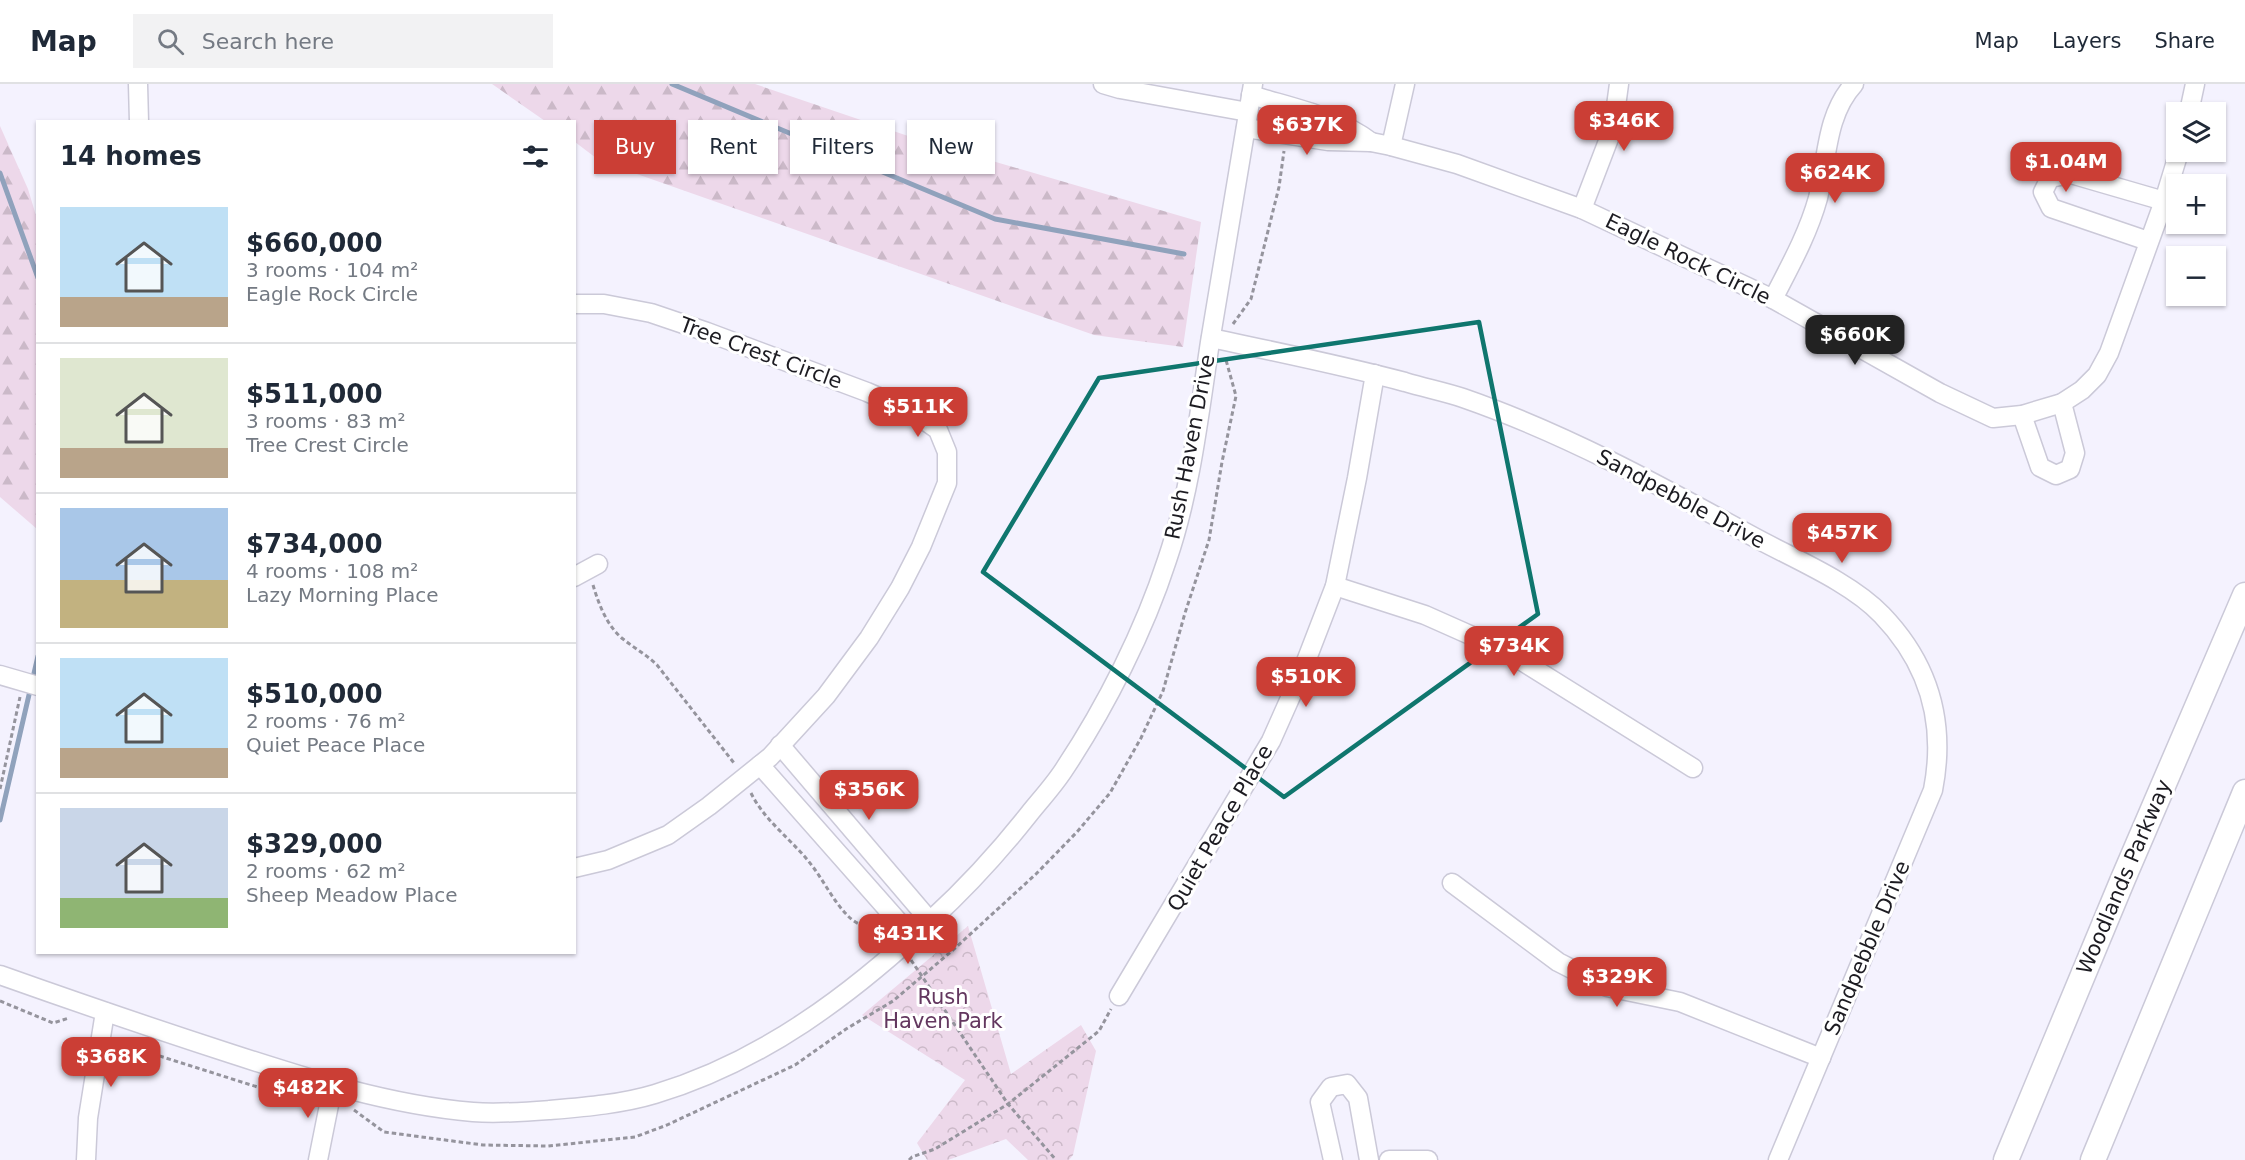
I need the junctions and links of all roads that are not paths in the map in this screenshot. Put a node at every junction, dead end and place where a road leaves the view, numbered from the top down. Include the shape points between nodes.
1 (138, 84) edge
2 (1103, 84) edge
3 (1405, 84) edge
4 (1619, 84) edge
5 (1854, 84) edge
6 (2195, 84) edge
7 (2190, 102) edge
8 (1250, 105) edge
9 (139, 120) edge
10 (1371, 142) junction
11 (1391, 146) junction
12 (2176, 162) edge
13 (2163, 201) junction
14 (1582, 209) junction
15 (2148, 241) junction
16 (1773, 299) junction
17 (576, 304) edge
18 (1211, 338) junction
19 (1375, 374) junction
20 (2062, 403) junction
21 (2022, 415) junction
22 (598, 564) dead end
23 (576, 576) edge
24 (1335, 586) junction
25 (2245, 595) edge
26 (0, 675) edge
27 (28, 684) edge
28 (780, 745) junction
29 (760, 765) junction
30 (1693, 768) dead end
31 (2245, 792) edge
32 (576, 868) edge
33 (1452, 883) dead end
34 (930, 921) junction
35 (907, 942) junction
36 (0, 975) edge
37 (1119, 996) road end
38 (105, 1012) junction
39 (1821, 1058) junction
40 (333, 1085) junction
41 (86, 1160) edge
42 (318, 1160) edge
43 (1333, 1160) edge
44 (1369, 1160) edge
45 (1389, 1160) edge
46 (1428, 1160) edge
47 (1778, 1160) edge
48 (2006, 1160) edge
49 (2093, 1160) edge

1 - 9 street
2 - 8 street
3 - 11 street
4 - 14 street via 1613,128
5 - 16 street via 1831,126 1809,224
6 - 7 street
8 - 10 street, Eagle Rock Circle via 1335,121
8 - 10 street, Eagle Rock Circle via 1328,141
8 - 18 street, Rush Haven Drive
10 - 11 street, Eagle Rock Circle
11 - 14 street, Eagle Rock Circle via 1457,164
12 - 13 street, Eagle Rock Circle
13 - 15 street, Eagle Rock Circle
13 - 15 street via 2071,174 2050,178 2043,192 2051,208
14 - 16 street, Eagle Rock Circle
15 - 20 street, Eagle Rock Circle via 2109,353 2097,375
16 - 21 street, Eagle Rock Circle via 1940,393 1993,418
17 - 28 street, Tree Crest Circle via 627,307 707,332 867,392 911,411 938,430 947,452 947,483 921,547 869,638 826,696
18 - 19 street, Sandpebble Drive
18 - 34 street, Rush Haven Drive via 1182,509 1167,560 1127,655 1063,771 972,882
19 - 24 street, Quiet Peace Place
19 - 39 street, Sandpebble Drive via 1462,398 1544,429 1623,468 1849,589 1881,614 1903,640 1918,664 1935,712 1938,764 1933,790
20 - 21 street, Eagle Rock Circle
20 - 21 street via 2075,453 2070,469 2056,476 2040,467
22 - 23 street
24 - 30 street via 1425,615 1506,651
24 - 37 street, Quiet Peace Place via 1271,741
25 - 48 main road, Woodlands Parkway
26 - 27 street
28 - 29 street, Tree Crest Circle
28 - 34 street
29 - 32 street, Tree Crest Circle via 668,835 608,860
29 - 35 street
31 - 49 main road
33 - 39 street via 1558,962 1607,987 1680,1002
34 - 35 street, Rush Haven Drive
35 - 40 street, Rush Haven Drive via 847,994 779,1038 713,1072 651,1095 583,1108 477,1113 407,1104
36 - 38 street, Rush Haven Drive
38 - 40 street, Rush Haven Drive
38 - 41 street via 88,1119
39 - 47 street, Sandpebble Drive
40 - 42 street
43 - 44 street via 1320,1102 1330,1086 1347,1084 1358,1098
45 - 46 street

